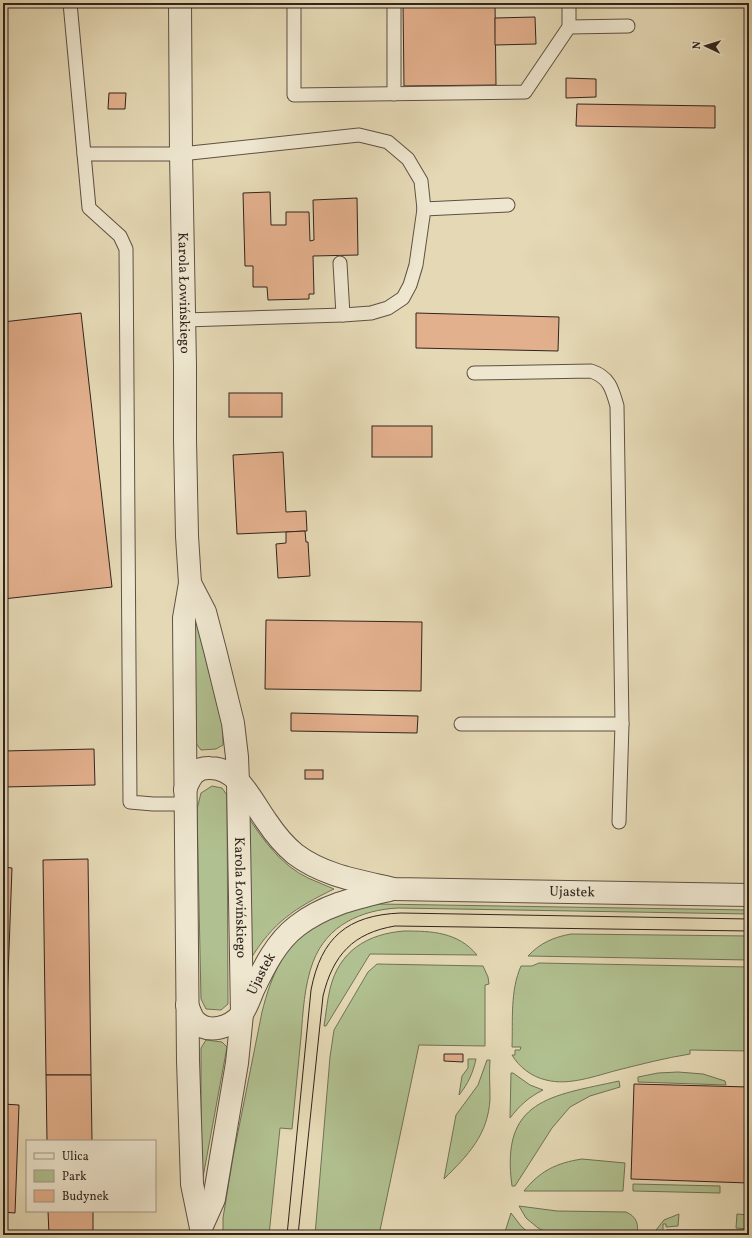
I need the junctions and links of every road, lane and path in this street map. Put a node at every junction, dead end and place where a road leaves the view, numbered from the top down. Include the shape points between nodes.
1 (70, 3) edge
2 (180, 3) edge
3 (294, 3) edge
4 (394, 3) edge
5 (569, 3) edge
6 (628, 26) dead end
7 (569, 27) junction
8 (394, 94) junction
9 (84, 154) junction
10 (181, 154) junction
11 (508, 205) dead end
12 (424, 209) junction
13 (340, 263) dead end
14 (343, 315) junction
15 (185, 320) junction
16 (474, 373) dead end
17 (190, 583) junction
18 (462, 724) dead end
19 (622, 724) junction
20 (238, 782) junction
21 (186, 797) junction
22 (619, 822) dead end
23 (394, 889) junction
24 (749, 895) edge
25 (187, 1005) junction
26 (242, 1014) junction
27 (201, 1232) edge

1 - 9 lane
2 - 10 street, Karola Łowińskiego
3 - 8 lane via 294,95
4 - 8 lane
5 - 7 lane
6 - 7 lane
7 - 8 lane via 525,92
9 - 10 lane
9 - 21 lane via 89,208 120,236 126,250 130,802 158,804
10 - 12 lane via 359,135 388,142 408,158 421,181
10 - 15 street, Karola Łowińskiego
11 - 12 lane
12 - 14 lane via 416,265 403,298 388,308 371,313
13 - 14 lane
14 - 15 lane
15 - 17 street, Karola Łowińskiego
16 - 19 lane via 591,371 601,374 614,393 617,406
17 - 20 street, Karola Łowińskiego via 205,612 233,723
17 - 21 street, Karola Łowińskiego via 184,618
18 - 19 lane
19 - 22 lane
20 - 21 street, Karola Łowińskiego via 225,770 198,770 192,775
20 - 23 street, Ujastek via 280,840 305,860 328,873
20 - 26 street, Karola Łowińskiego
21 - 25 street, Karola Łowińskiego
23 - 24 street, Ujastek
23 - 26 street, Ujastek via 326,908 296,927 282,940 271,956
25 - 26 street, Karola Łowińskiego via 196,1023 210,1028 226,1026
25 - 27 street, Karola Łowińskiego via 192,1184
26 - 27 street, Karola Łowińskiego via 238,1056 214,1199

